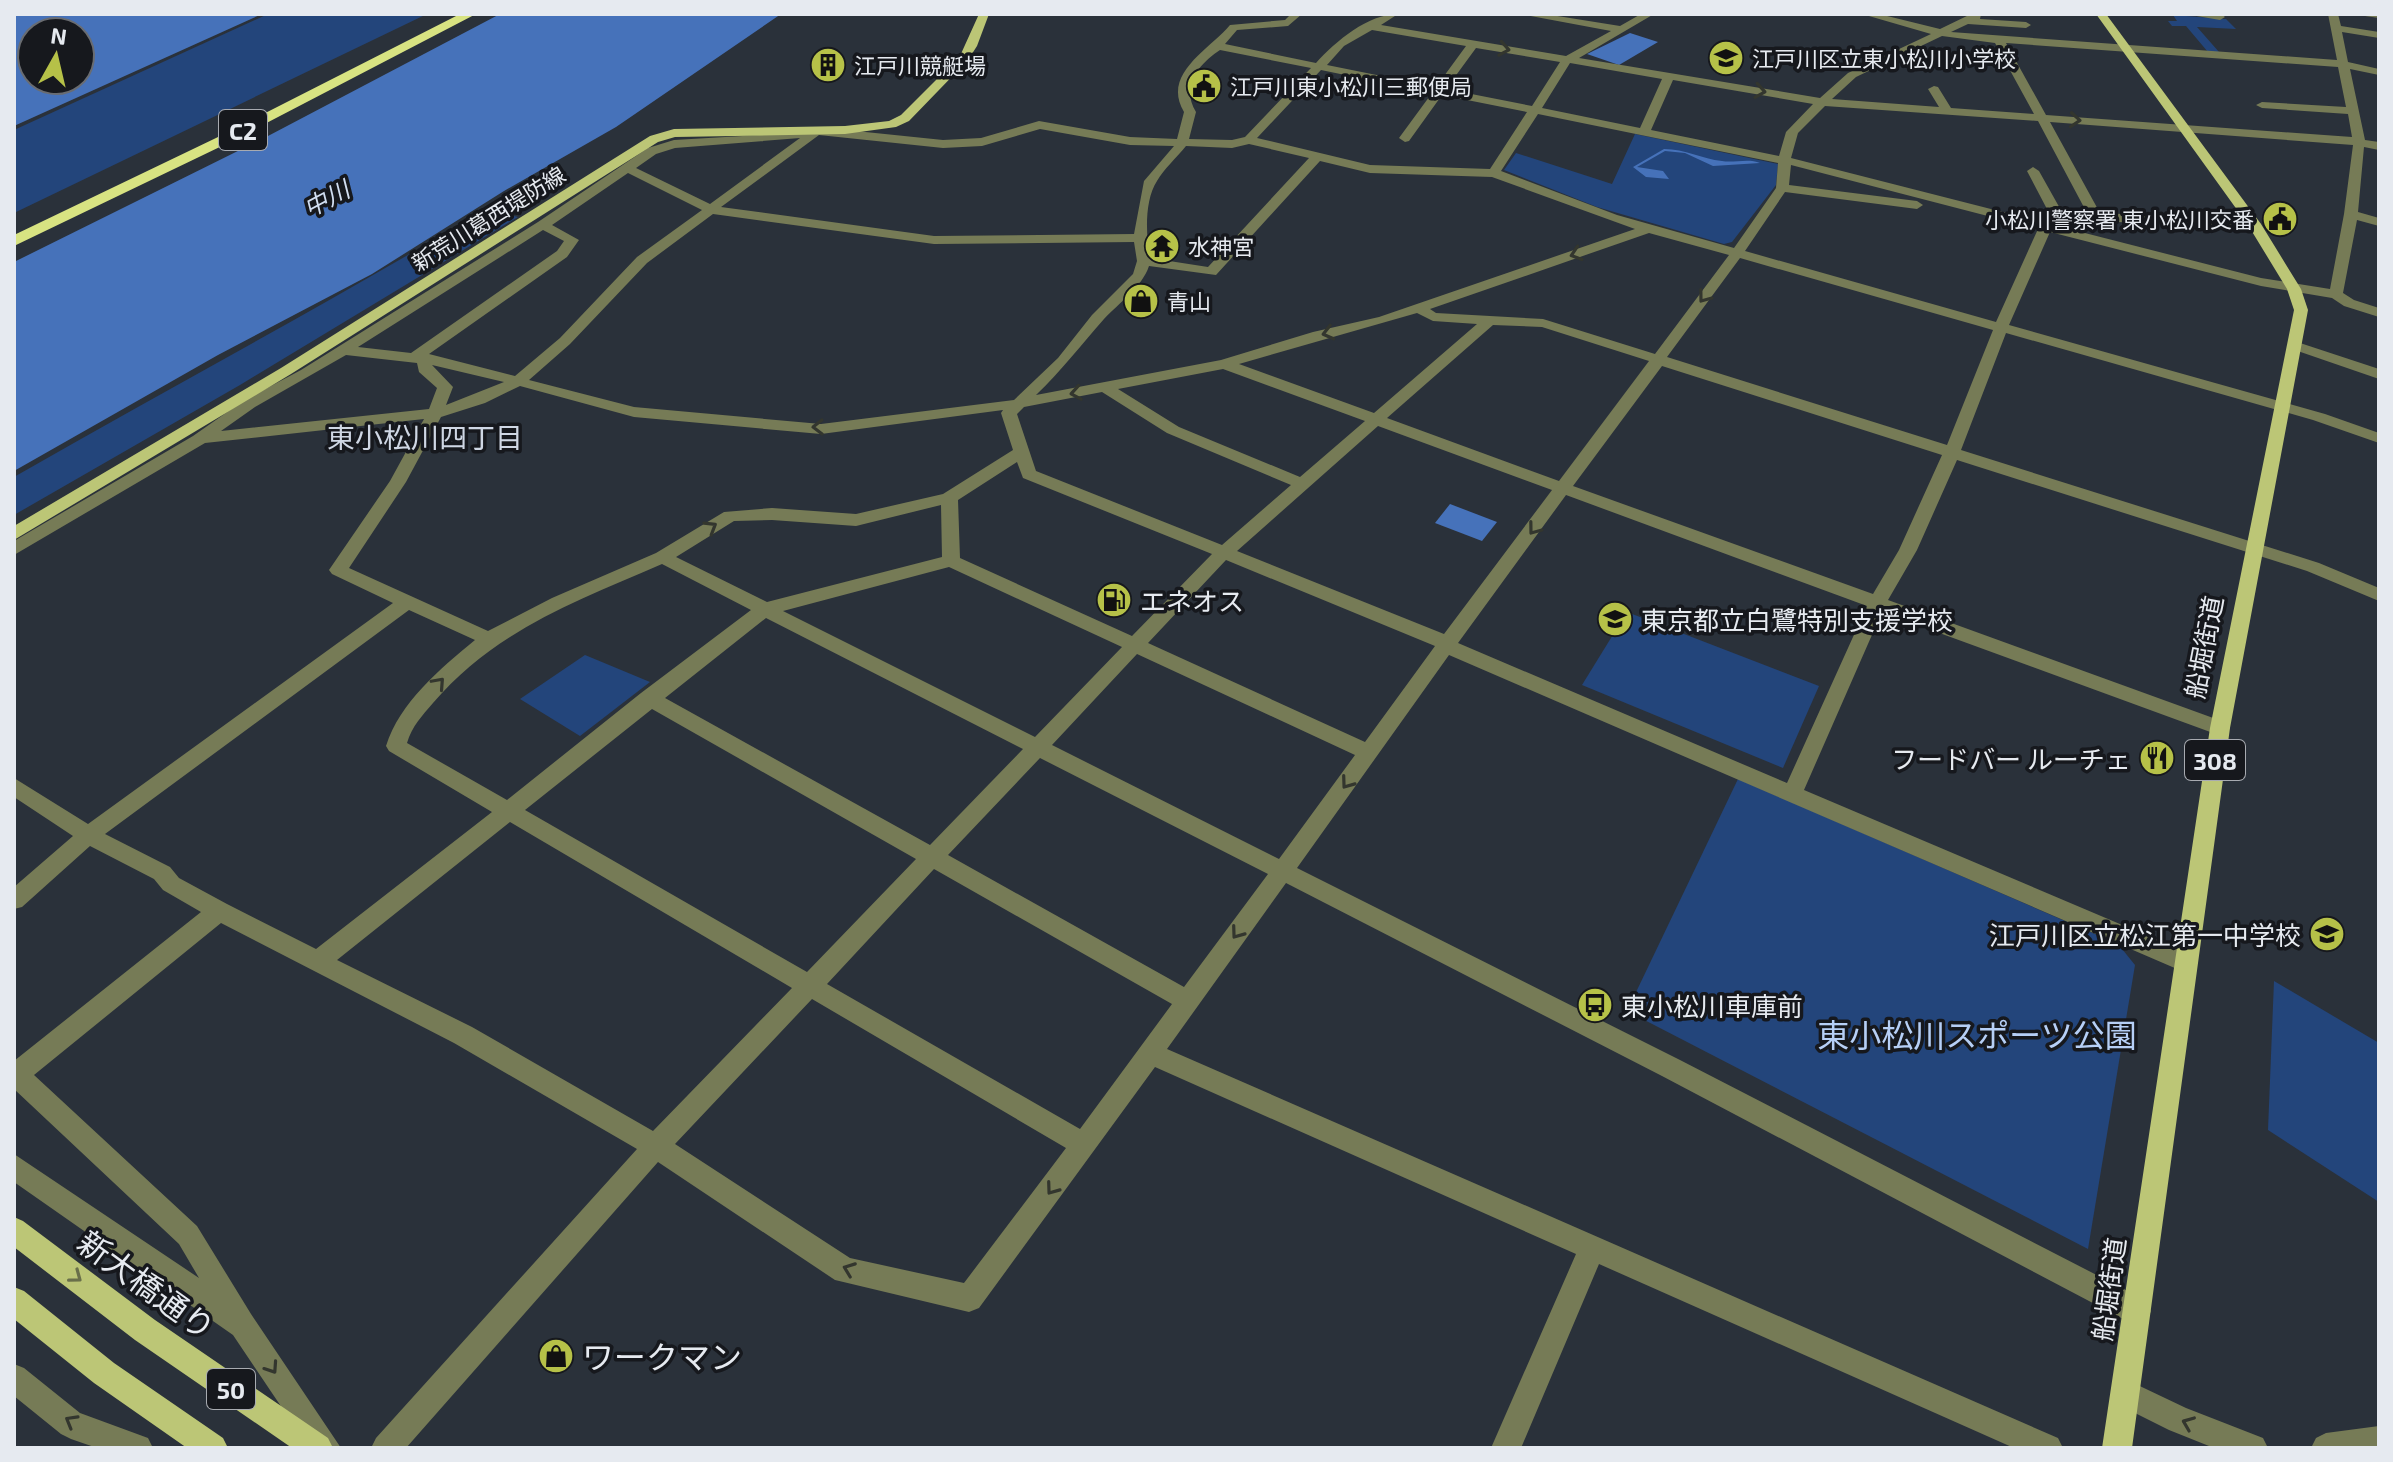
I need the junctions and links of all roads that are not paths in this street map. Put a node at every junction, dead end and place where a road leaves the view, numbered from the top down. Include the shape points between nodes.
1 (449, 14) edge
2 (470, 14) edge
3 (984, 14) edge
4 (1297, 14) edge
5 (1393, 14) edge
6 (1525, 14) edge
7 (1649, 14) edge
8 (1867, 14) edge
9 (2101, 14) edge
10 (2190, 14) edge
11 (2333, 14) edge
12 (2369, 14) edge
13 (2379, 15) edge
14 (2220, 17) dead end
15 (1972, 18) edge
16 (2026, 25) dead end
17 (1372, 27) junction
18 (2336, 28) junction
19 (1620, 29) junction
20 (1946, 33) junction
21 (2379, 35) edge
22 (1999, 40) junction
23 (1473, 44) junction
24 (1218, 46) junction
25 (2126, 48) junction
26 (1567, 60) junction
27 (2342, 62) junction
28 (1317, 66) junction
29 (2379, 72) edge
30 (1669, 76) junction
31 (1934, 89) dead end
32 (1437, 90) junction
33 (1823, 102) junction
34 (2262, 105) dead end
35 (1533, 110) junction
36 (1947, 111) junction
37 (2353, 111) junction
38 (2041, 118) junction
39 (2183, 128) junction
40 (817, 131) junction
41 (1644, 132) junction
42 (1405, 138) dead end
43 (1249, 140) junction
44 (2359, 141) junction
45 (1182, 144) junction
46 (2379, 146) edge
47 (1318, 155) junction
48 (1786, 161) junction
49 (625, 167) junction
50 (2033, 171) dead end
51 (1494, 173) junction
52 (1782, 188) junction
53 (712, 210) junction
54 (1987, 211) junction
55 (2351, 214) junction
56 (2096, 217) junction
57 (2051, 221) junction
58 (2379, 222) edge
59 (2254, 224) junction
60 (543, 225) junction
61 (1649, 228) junction
62 (14, 229) edge
63 (1140, 238) junction
64 (14, 241) edge
65 (1738, 252) junction
66 (1144, 261) junction
67 (2294, 289) junction
68 (2336, 294) junction
69 (1419, 308) junction
70 (2379, 313) edge
71 (1489, 321) junction
72 (2001, 327) junction
73 (2294, 345) junction
74 (343, 350) junction
75 (421, 358) junction
76 (1659, 360) junction
77 (1224, 364) junction
78 (2379, 374) edge
79 (517, 382) junction
80 (1106, 388) junction
81 (244, 402) junction
82 (1016, 404) junction
83 (2283, 407) junction
84 (437, 413) junction
85 (1376, 419) junction
86 (2379, 438) edge
87 (199, 439) junction
88 (1952, 452) junction
89 (1020, 453) junction
90 (1301, 483) junction
91 (1564, 486) junction
92 (949, 498) junction
93 (14, 534) edge
94 (14, 549) edge
95 (2255, 549) junction
96 (1223, 553) junction
97 (662, 557) junction
98 (951, 561) junction
99 (2379, 595) edge
100 (407, 602) junction
101 (1877, 603) junction
102 (765, 609) junction
103 (489, 639) junction
104 (1447, 644) junction
105 (1133, 646) junction
106 (648, 698) junction
107 (2220, 728) junction
108 (1038, 747) junction
109 (1369, 753) junction
110 (14, 786) edge
111 (1792, 794) junction
112 (506, 810) junction
113 (88, 835) junction
114 (932, 857) junction
115 (1283, 870) junction
116 (14, 900) edge
117 (219, 911) junction
118 (317, 962) junction
119 (2185, 962) junction
120 (810, 986) junction
121 (1188, 1001) junction
122 (1150, 1053) junction
123 (15, 1075) edge
124 (1084, 1145) junction
125 (656, 1146) junction
126 (14, 1167) edge
127 (14, 1230) edge
128 (1592, 1248) junction
129 (14, 1301) edge
130 (2137, 1311) junction
131 (243, 1325) junction
132 (14, 1378) edge
133 (2125, 1393) junction
134 (2379, 1441) edge
135 (138, 1448) edge
136 (213, 1448) edge
137 (318, 1448) edge
138 (326, 1448) edge
139 (386, 1448) edge
140 (1506, 1448) edge
141 (2048, 1448) edge
142 (2117, 1448) edge
143 (2253, 1448) edge
144 (2326, 1448) edge

1 - 62 highway, C2
2 - 64 highway, C2
3 - 40 main road, 新荒川葛西堤防線 via 964,58 905,118 884,126
4 - 24 street via 1288,23 1234,27
5 - 17 street
6 - 19 street
7 - 19 street
8 - 20 street
9 - 25 main road, 船堀街道 / 308
10 - 14 street
11 - 18 street
12 - 13 street
15 - 16 street
15 - 20 street
17 - 23 street
17 - 28 street via 1340,44
18 - 21 street
18 - 27 street
19 - 26 street
20 - 22 street
20 - 33 street via 1852,75
22 - 25 street
22 - 38 street
23 -> 26 street
23 - 32 street
24 - 28 street
24 - 45 street via 1194,62 1185,87 1190,112
25 - 27 street
25 - 39 main road, 船堀街道 / 308
26 - 30 street
26 - 35 street
27 - 29 street
27 - 37 street
28 - 32 street
28 - 43 street
30 -> 33 street
30 - 41 street
31 - 36 street
32 - 35 street
32 - 42 street
33 - 36 street
33 - 48 street via 1792,132
34 - 37 street
35 - 41 street
35 - 51 street
36 - 38 street
37 - 44 street
38 -> 39 street
38 - 56 street
39 - 44 street
39 - 59 main road, 船堀街道 / 308
40 - 45 street via 943,144 982,142 1039,125
40 - 49 street via 674,144
40 - 53 street
40 - 81 main road, 新荒川葛西堤防線 via 674,133 654,139
41 - 48 street
43 - 45 street
43 - 47 street
44 - 46 street
44 - 55 street
45 - 63 street via 1150,181
47 - 51 street via 1370,169
47 - 66 street via 1211,272
48 - 52 street
48 - 54 street
49 - 53 street
49 - 60 street
50 - 57 street
51 - 61 street
52 - 54 street
52 - 65 street
53 - 63 street via 934,240
53 - 79 street via 642,260 565,341
54 - 57 street
55 - 58 street
55 - 68 street
56 - 57 street
56 - 59 street
57 - 67 street
57 - 72 street
59 - 67 main road, 船堀街道 / 308
60 - 74 street
60 - 75 street via 572,240 562,254 438,339
61 - 65 street
61 -> 69 street
63 - 66 street
65 - 72 street
65 -> 76 street
66 - 82 street via 1139,275 1063,361
67 - 68 street
67 - 73 main road, 船堀街道 / 308 via 2301,310
68 - 70 street
69 - 71 street via 1433,317
69 -> 77 street
71 - 76 street via 1543,323
71 - 85 street
72 - 83 street
72 - 88 street
73 - 78 street
73 - 83 main road, 船堀街道 / 308
74 - 75 street
74 - 81 street
75 - 79 street
75 - 84 street via 424,369 445,387
76 - 88 street
76 - 91 street
77 - 80 street
77 - 85 street
82 -> 79 street via 821,429 634,412
79 - 84 street
80 -> 82 street
80 - 90 street via 1173,430
81 - 87 street
81 - 93 main road, 新荒川葛西堤防線
82 - 89 street via 1009,413
83 - 86 street
83 - 95 main road, 船堀街道 / 308
84 - 87 street
84 - 100 street via 338,570
85 - 90 street
85 - 91 street
87 - 94 street
88 - 95 street
88 - 101 street via 1908,550
89 - 92 street
89 - 96 street via 1029,474
90 - 96 street
91 - 101 street
91 -> 104 street
97 -> 92 street via 730,516 856,520
92 - 98 street
95 - 99 street
95 - 107 main road, 船堀街道 / 308
96 - 104 street
96 - 105 street
97 - 102 street
97 - 103 street
98 - 102 street
98 - 105 street
100 - 103 street
100 - 113 street
101 - 107 street
101 - 111 street
102 - 106 street
102 - 108 street
112 -> 103 street via 396,746 402,726 445,676
104 - 109 street
104 - 111 street
105 - 108 street
105 - 109 street
106 - 112 street
106 - 114 street
107 - 119 main road, 船堀街道 / 308
108 - 114 street
108 - 115 street
109 -> 115 street
110 - 113 street
111 - 119 street
112 - 118 street
112 - 120 street
113 - 116 street
113 - 117 street via 162,873 171,884
114 - 120 street
114 - 121 street
115 -> 121 street
115 - 130 street
117 - 118 street
117 - 123 street
118 - 125 street via 463,1035
119 - 130 main road, 船堀街道 / 308
120 - 124 street
120 - 125 street
121 - 122 street
122 - 124 street
122 - 128 street
123 - 131 street via 188,1235
124 -> 125 street via 969,1298 845,1270
125 - 139 street
126 - 131 street
127 -> 137 main road, 新大橋通り / 50 via 145,1330
128 - 140 street
128 - 141 street
129 - 136 main road, 50 via 104,1373
130 - 133 main road, 船堀街道 / 308
131 -> 138 street
135 -> 132 street via 71,1424
133 - 142 main road, 船堀街道 / 308
143 -> 133 street
134 - 144 street

